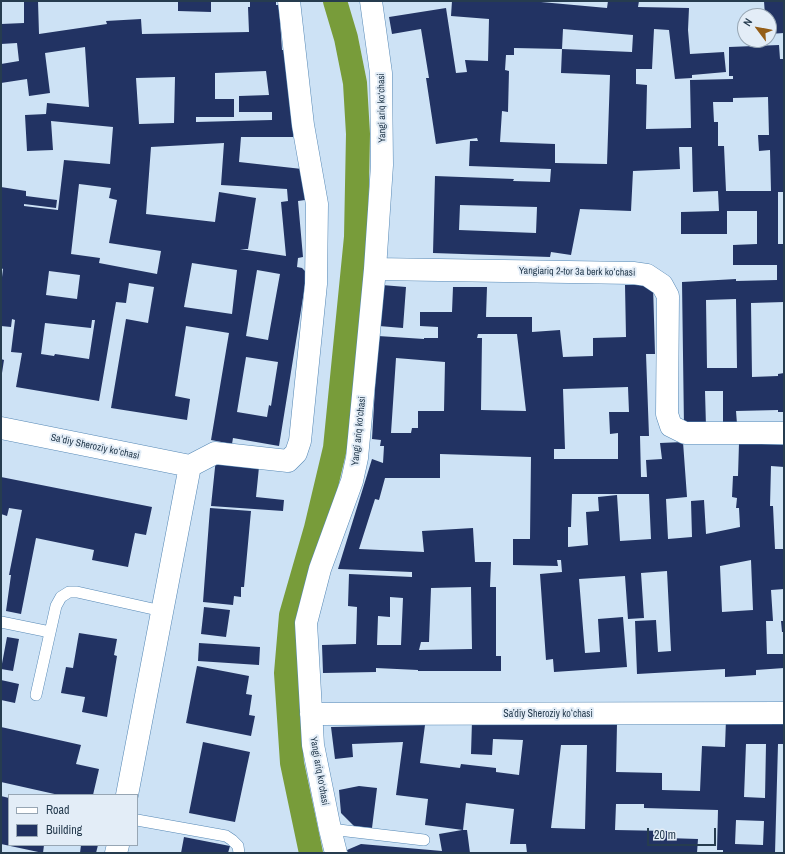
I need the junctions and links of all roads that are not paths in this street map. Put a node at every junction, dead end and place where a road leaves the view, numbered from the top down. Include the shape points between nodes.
1 (289, 1) edge
2 (372, 1) edge
3 (375, 269) junction
4 (1, 428) edge
5 (784, 433) edge
6 (190, 466) junction
7 (162, 611) junction
8 (1, 622) edge
9 (50, 632) junction
10 (36, 695) dead end
11 (784, 713) edge
12 (312, 714) junction
13 (128, 794) edge
14 (138, 820) edge
15 (330, 829) junction
16 (424, 840) dead end
17 (239, 853) edge
18 (336, 853) edge

1 - 6 street via 303,125 317,204 316,284 300,442 296,453 288,461 215,453
2 - 3 street, Yangi ariq ko‘chasi via 381,73 382,165
3 - 5 street, Yangiariq 2-tor 3a berk koʻchasi via 647,275 662,285 668,296 667,414 671,426 685,433
3 - 12 street, Yangi ariq ko‘chasi via 357,458 352,481 320,569 306,623
4 - 6 street, Saʻdiy Sheroziy koʻchasi
6 - 7 street
7 - 9 lane via 68,592 61,597 56,606
7 - 13 street
8 - 9 lane
9 - 10 lane
11 - 12 street, Saʼdiy Sheroziy koʻchasi
12 - 15 street, Yangi ariq ko‘chasi via 313,745
14 - 17 lane via 226,836 238,846
15 - 16 lane
15 - 18 street, Yangi ariq ko‘chasi

